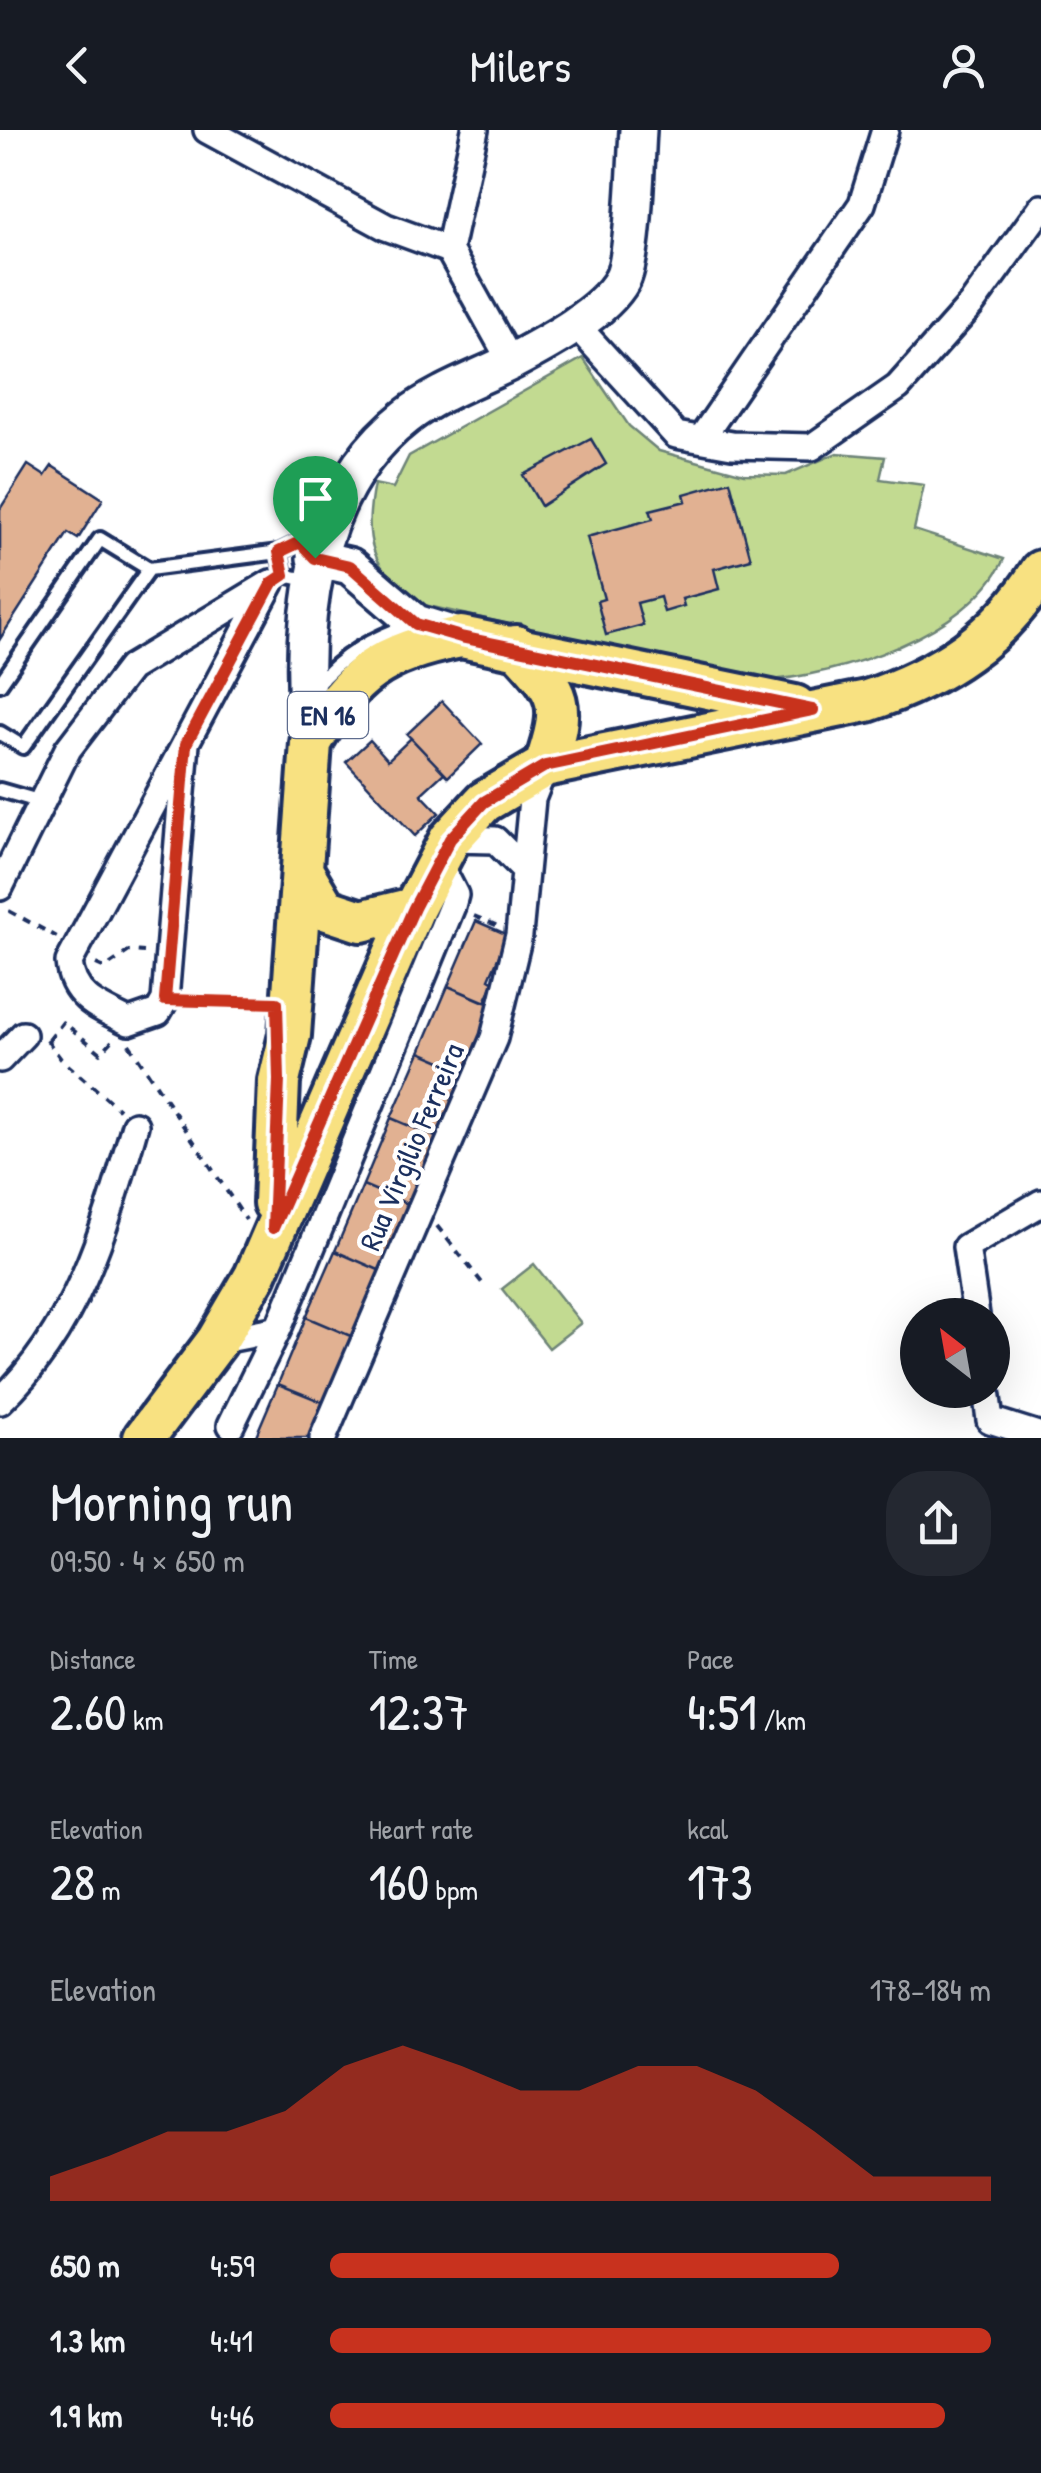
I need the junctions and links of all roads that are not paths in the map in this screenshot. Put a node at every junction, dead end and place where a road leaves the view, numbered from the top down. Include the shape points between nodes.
1 (207, 130) edge
2 (475, 130) edge
3 (638, 130) edge
4 (884, 130) edge
5 (239, 138) edge
6 (1041, 208) edge
7 (449, 250) junction
8 (576, 325) junction
9 (512, 362) junction
10 (701, 439) junction
11 (315, 558) junction
12 (149, 569) junction
13 (278, 570) junction
14 (1041, 571) edge
15 (416, 624) junction
16 (461, 637) junction
17 (528, 658) junction
18 (0, 684) edge
19 (305, 698) junction
20 (813, 710) junction
21 (0, 733) edge
22 (186, 744) junction
23 (310, 759) junction
24 (545, 766) junction
25 (0, 790) edge
26 (42, 802) junction
27 (443, 850) junction
28 (302, 870) junction
29 (525, 870) junction
30 (0, 887) edge
31 (433, 907) junction
32 (23, 1035) road end
33 (0, 1059) edge
34 (279, 1080) junction
35 (135, 1125) road end
36 (1041, 1204) edge
37 (269, 1239) junction
38 (974, 1298) edge
39 (278, 1328) junction
40 (217, 1341) junction
41 (0, 1401) edge
42 (231, 1425) dead end
43 (989, 1429) edge
44 (1041, 1436) edge
45 (144, 1438) edge
46 (323, 1438) edge

1 - 5 street
2 - 7 street
3 - 8 main road via 622,280
4 - 10 street via 862,204
5 - 7 street via 386,226
6 - 10 street via 971,305 898,387 812,448
7 - 9 street
8 - 9 main road
8 - 10 street via 676,434
9 - 11 main road via 406,416 349,477
11 - 13 lane via 302,578
11 - 13 lane via 300,542
11 - 15 main road via 350,566
11 - 19 main road
12 - 13 lane
12 - 18 lane via 100,539
12 - 21 lane via 23,747
13 - 22 street
13 - 26 street via 130,668 68,750
14 - 20 main road, EN 16 via 1002,624 948,667 867,701
15 - 16 main road
15 - 19 lane via 371,639
16 - 17 main road, EN 16
16 - 23 main road, EN 16 via 412,647 366,668 335,702
17 - 20 main road, EN 16
17 - 23 main road, EN 16 via 422,663 392,675 358,702
17 - 24 main road via 554,691 561,720
19 - 23 main road
19 - 34 main road, EN 16 via 294,737 277,1003
20 - 24 main road, EN 16
22 - 22 street via 69,962 75,985 92,1004 128,1022 158,1012 165,1000
23 - 28 main road, EN 16
24 - 27 main road, EN 16 via 484,802
24 - 29 street, Rua Virgílio Ferreira via 532,799
25 - 26 lane
26 - 30 street
27 - 29 street via 495,840
27 - 31 main road, EN 16
28 - 31 main road via 325,909 361,921
28 - 34 main road, EN 16 via 290,1035
29 - 46 street, Rua Virgílio Ferreira via 494,1038
31 - 37 main road, EN 16
31 - 39 street
32 - 33 street
34 - 37 main road, EN 16
35 - 41 street via 99,1248 70,1308 24,1378
36 - 38 street via 966,1247
37 - 40 main road, EN 16
39 - 40 street
39 - 42 street
40 - 45 main road, EN 16
43 - 44 street

